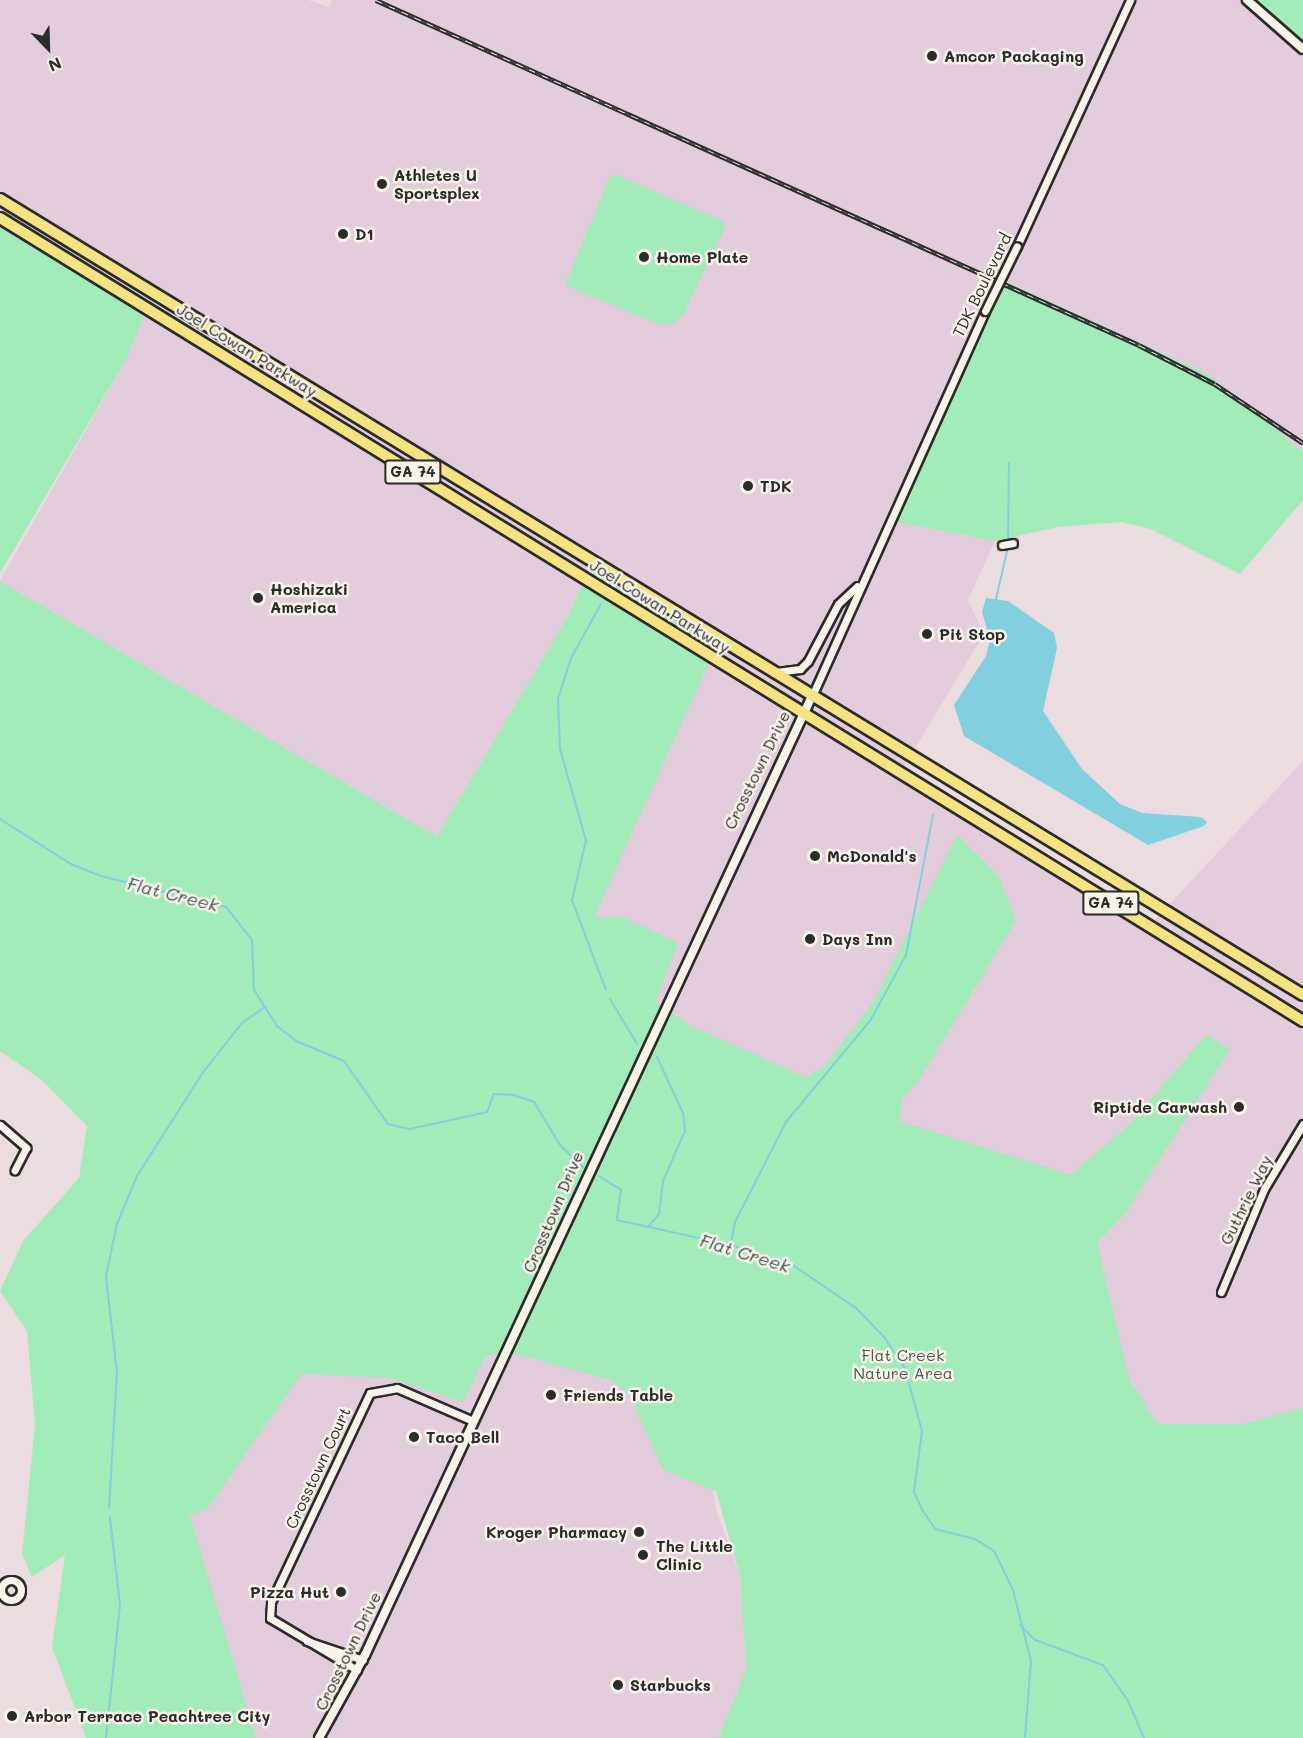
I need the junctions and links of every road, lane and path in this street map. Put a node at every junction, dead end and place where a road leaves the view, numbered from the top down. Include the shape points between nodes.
1 (1130, 0) edge
2 (1247, 0) edge
3 (1303, 49) edge
4 (0, 199) edge
5 (0, 218) edge
6 (234, 339) junction
7 (226, 354) junction
8 (1013, 543) dead end
9 (1002, 545) dead end
10 (861, 582) junction
11 (772, 672) junction
12 (812, 696) junction
13 (801, 713) junction
14 (1303, 995) edge
15 (1303, 1021) edge
16 (1303, 1124) edge
17 (0, 1125) edge
18 (15, 1170) dead end
19 (1221, 1292) dead end
20 (471, 1420) junction
21 (304, 1641) junction
22 (363, 1660) junction
23 (357, 1670) junction
24 (319, 1738) edge

1 - 10 street, TDK Boulevard, bridge
2 - 3 street
4 - 6 main road, Joel Cowan Parkway / GA 74
5 - 7 main road, Joel Cowan Parkway / GA 74
6 - 7 street
6 - 11 main road, Joel Cowan Parkway / GA 74
7 - 13 main road, Joel Cowan Parkway / GA 74
8 - 9 street
10 - 11 street, TDK Boulevard via 838,604 808,661 800,669
10 - 12 street, TDK Boulevard
11 - 12 main road, Joel Cowan Parkway / GA 74
12 - 13 street, Crosstown Drive
12 - 14 main road, Joel Cowan Parkway / GA 74
13 - 15 main road, Joel Cowan Parkway / GA 74
13 - 20 street, Crosstown Drive via 575,1195 528,1310
16 - 19 street, Guthrie Way via 1264,1189
17 - 18 street via 24,1144 26,1152
20 - 21 street, Crosstown Court via 397,1388 381,1387 363,1402 268,1612
20 - 22 street, Crosstown Drive
21 - 22 street, Crosstown Court via 321,1642
21 - 23 street, Crosstown Court
22 - 23 street, Crosstown Drive
23 - 24 street, Crosstown Drive

